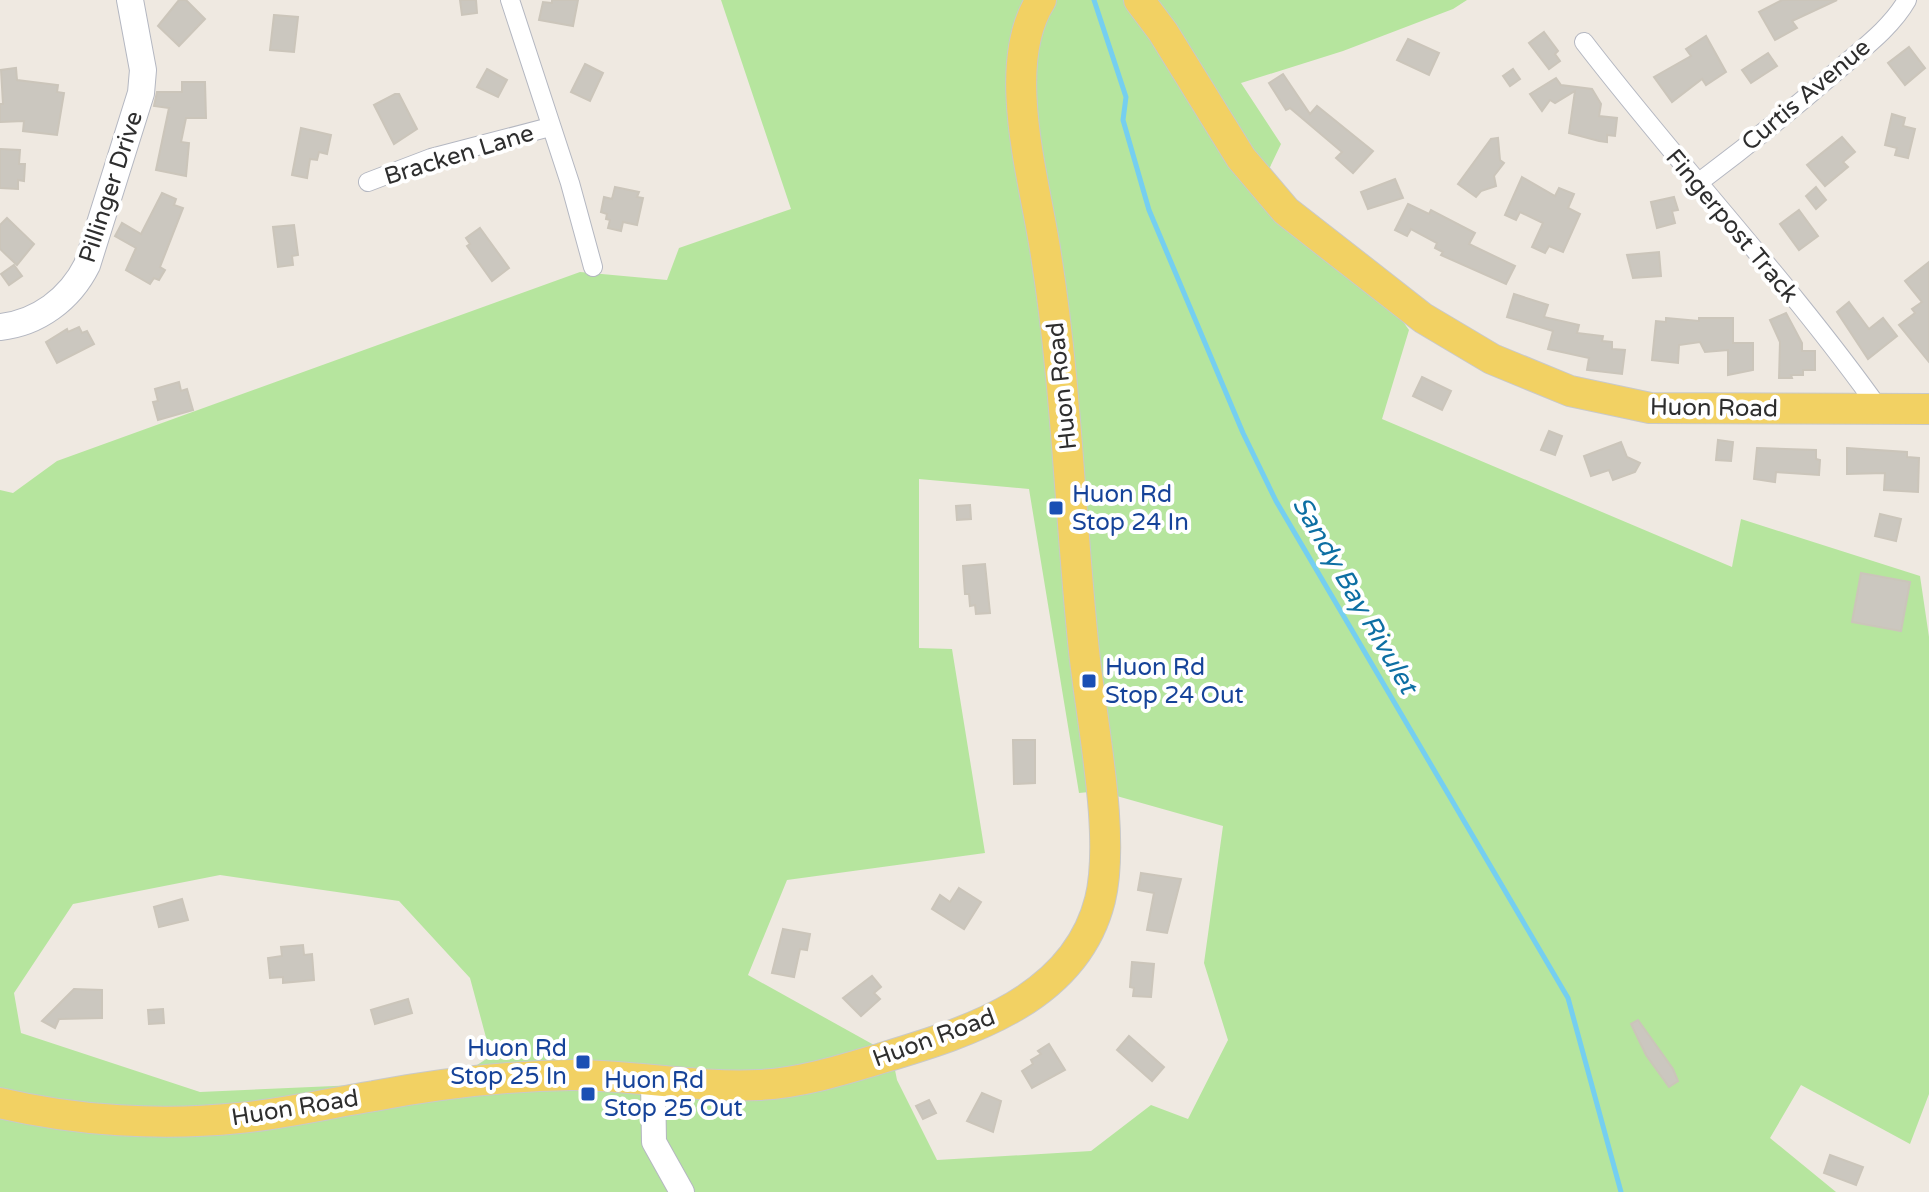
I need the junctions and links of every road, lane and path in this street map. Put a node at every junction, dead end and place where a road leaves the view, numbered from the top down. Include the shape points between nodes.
1 (130, 0) edge
2 (510, 0) edge
3 (1041, 0) edge
4 (1139, 0) edge
5 (1907, 0) edge
6 (1584, 42) dead end
7 (550, 127) junction
8 (368, 182) dead end
9 (1698, 183) junction
10 (593, 267) dead end
11 (0, 327) edge
12 (1929, 409) edge
13 (1880, 410) junction
14 (653, 1081) junction
15 (0, 1103) edge
16 (682, 1192) edge

1 - 11 main road, Pillinger Drive via 143,70 141,93 87,265 56,304 23,323
2 - 7 street, Bracken Lane
3 - 14 main road, Huon Road via 1026,29 1020,78 1062,358 1074,556 1104,828 1099,905 1085,937 1049,982 998,1017 970,1029 856,1066 780,1083
4 - 13 main road, Huon Road via 1261,186 1363,273 1462,343 1570,391 1627,405
5 - 9 street, Curtis Avenue via 1850,60
6 - 9 street, Fingerpost Track
7 - 8 street, Bracken Lane via 417,162
7 - 10 street, Bracken Lane
9 - 13 street, Fingerpost Track via 1839,352
12 - 13 main road, Huon Road
14 - 15 main road, Huon Road via 574,1075 504,1079 209,1121 120,1119
14 - 16 street via 654,1142

